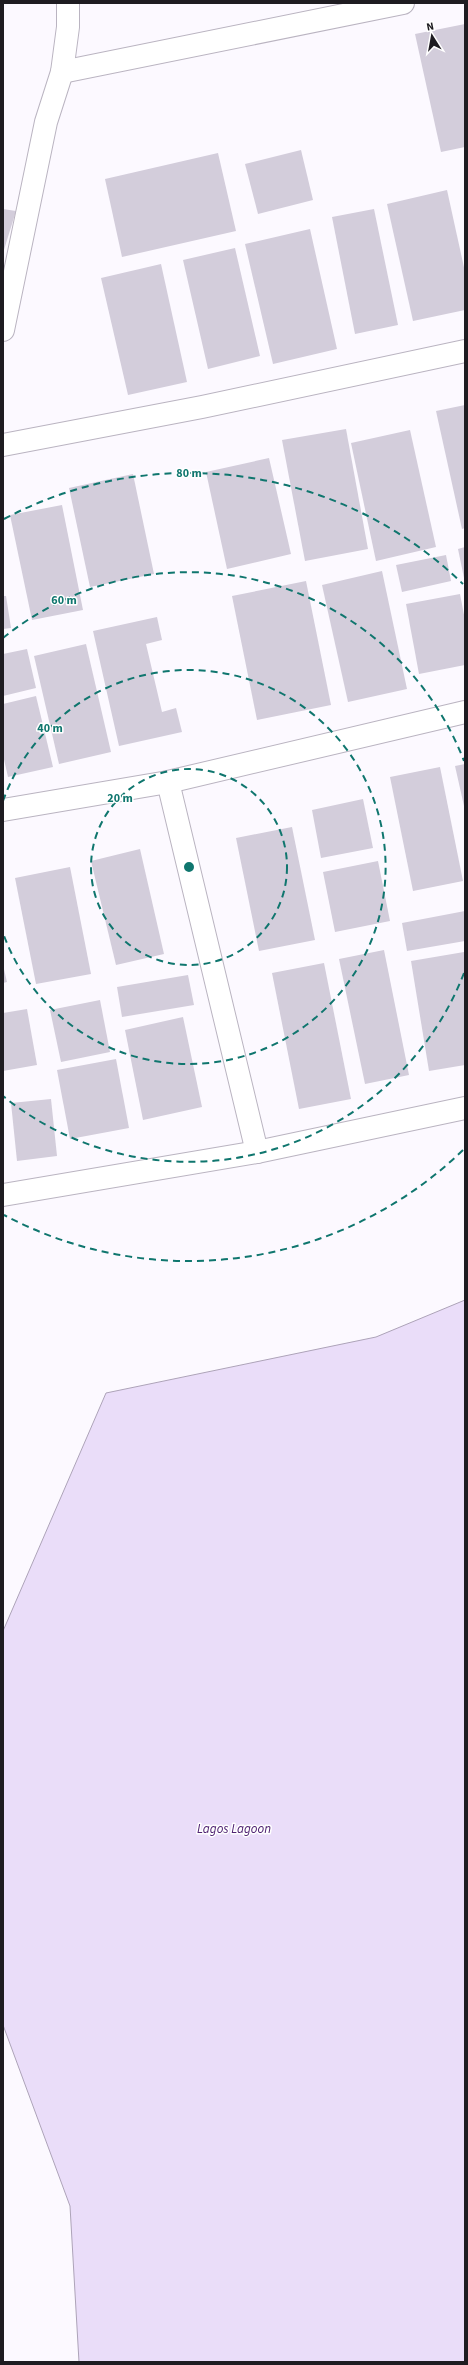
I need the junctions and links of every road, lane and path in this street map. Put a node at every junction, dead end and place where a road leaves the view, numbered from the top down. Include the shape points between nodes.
1 (68, 3) edge
2 (402, 3) edge
3 (62, 72) junction
4 (3, 330) edge
5 (465, 351) edge
6 (3, 445) edge
7 (465, 712) edge
8 (168, 782) junction
9 (3, 810) edge
10 (465, 1108) edge
11 (257, 1152) junction
12 (3, 1195) edge

1 - 3 street via 68,27
2 - 3 street
3 - 4 street via 46,122
5 - 6 street via 202,407
7 - 8 street
8 - 9 street
8 - 11 street
10 - 11 street
11 - 12 street

